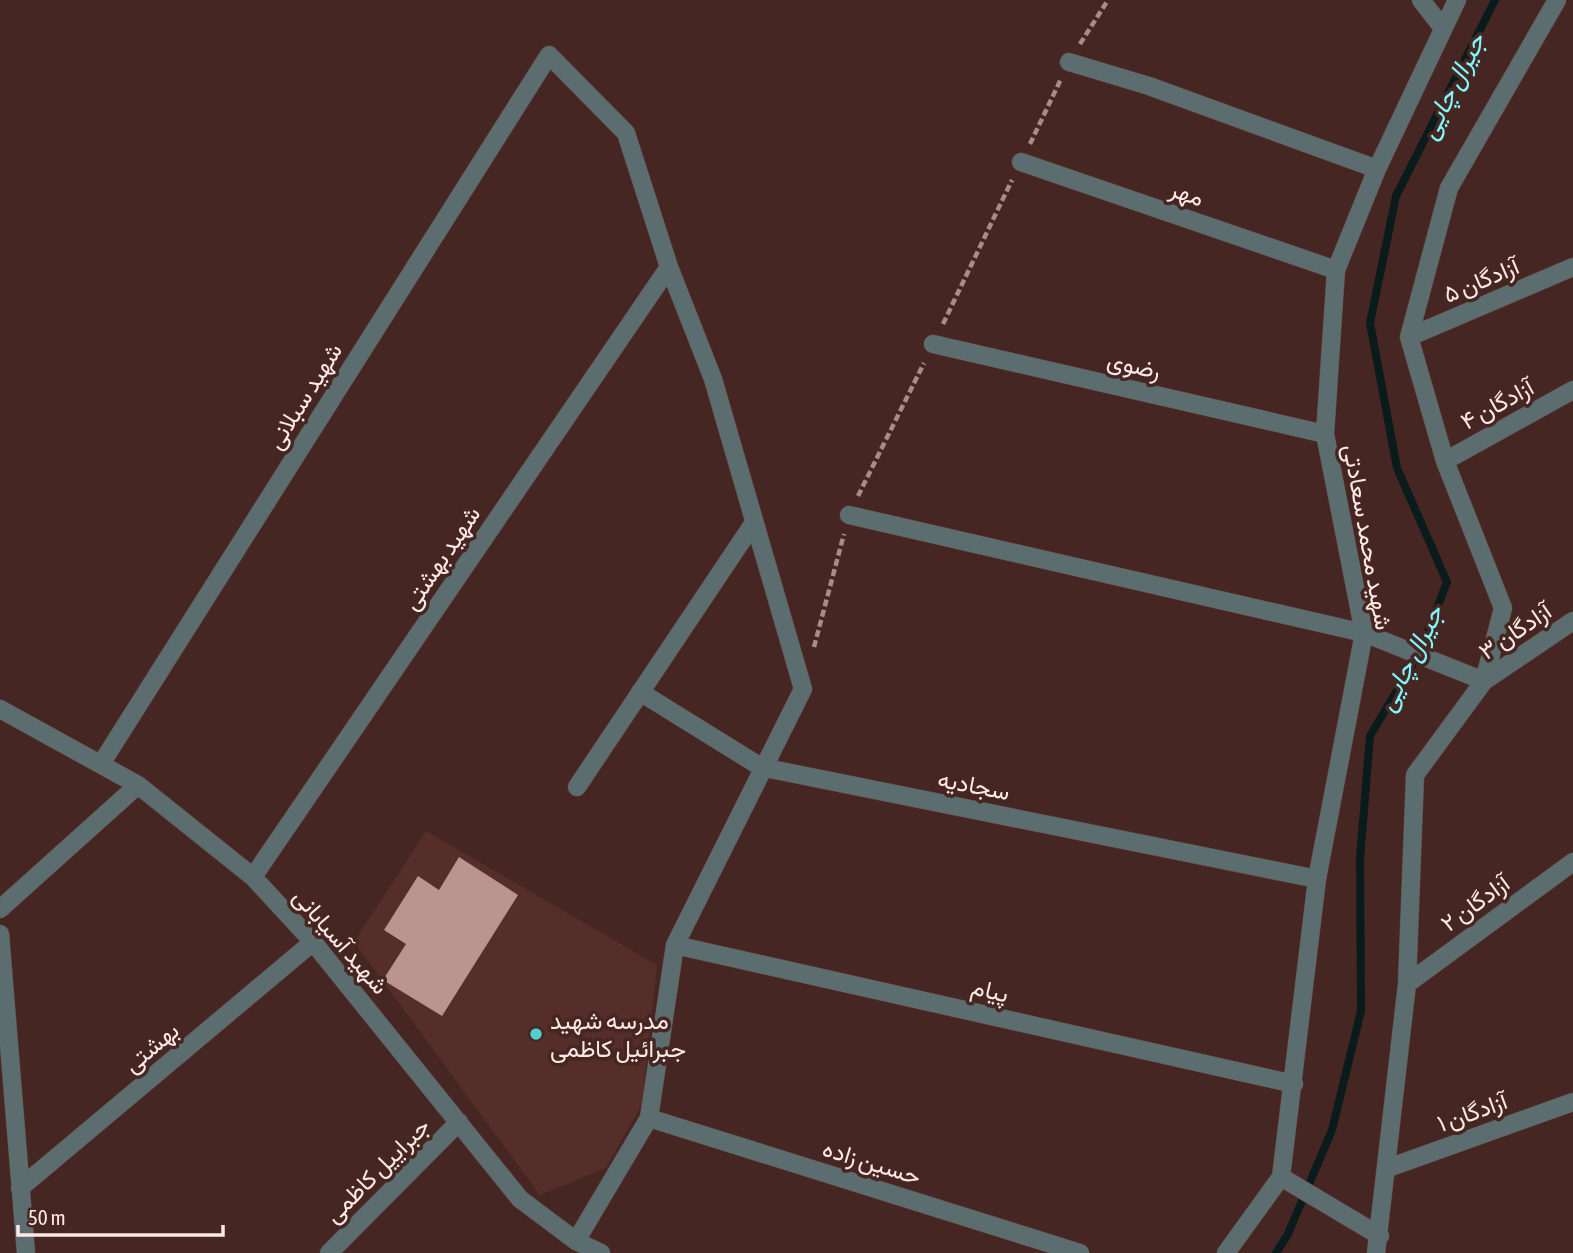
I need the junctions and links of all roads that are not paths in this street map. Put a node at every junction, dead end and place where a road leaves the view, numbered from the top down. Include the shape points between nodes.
1 (1421, 0) edge
2 (1457, 0) edge
3 (1558, 0) edge
4 (1442, 27) junction
5 (1069, 62) dead end
6 (1021, 162) dead end
7 (1377, 169) junction
8 (669, 267) junction
9 (1573, 267) edge
10 (1336, 270) junction
11 (1409, 337) junction
12 (933, 344) dead end
13 (1573, 390) edge
14 (1325, 434) junction
15 (1445, 461) junction
16 (849, 515) dead end
17 (753, 524) junction
18 (1573, 621) edge
19 (1364, 634) junction
20 (1484, 681) junction
21 (640, 692) junction
22 (0, 709) edge
23 (101, 764) junction
24 (761, 767) junction
25 (138, 785) junction
26 (577, 787) dead end
27 (1573, 862) edge
28 (253, 877) junction
29 (1317, 879) junction
30 (0, 909) edge
31 (0, 934) edge
32 (313, 942) junction
33 (676, 945) junction
34 (1407, 984) junction
35 (1294, 1084) junction
36 (1573, 1102) edge
37 (649, 1118) junction
38 (459, 1122) junction
39 (1388, 1168) junction
40 (1281, 1177) junction
41 (20, 1188) junction
42 (576, 1241) junction
43 (1378, 1244) edge
44 (26, 1253) edge
45 (329, 1253) edge
46 (601, 1253) edge
47 (1080, 1253) edge
48 (1226, 1253) edge

1 - 4 street
2 - 4 street, شهید محمد سعادتی
3 - 11 street via 1449,188
4 - 7 street, شهید محمد سعادتی
5 - 7 street via 1149,86
6 - 10 street, مهر
7 - 10 street, شهید محمد سعادتی
8 - 17 street via 713,379
8 - 23 street, شهید سبلانی via 626,133 549,55
8 - 28 street, شهید بهشتی
9 - 11 street, آزادگان ۵
10 - 14 street, شهید محمد سعادتی
11 - 15 street
12 - 14 street, رضوی
13 - 15 street, آزادگان ۴
14 - 19 street, شهید محمد سعادتی
15 - 20 street via 1503,608
16 - 19 street
17 - 21 street
17 - 24 street via 803,689
18 - 20 street, آزادگان ۳
19 - 20 street
19 - 29 street, شهید محمد سعادتی
20 - 34 street via 1415,775
21 - 24 street, سجادیه
21 - 26 street
22 - 23 street, شهید آسیابانی
23 - 25 street, شهید آسیابانی
24 - 29 street, سجادیه
24 - 33 street
25 - 28 street, شهید آسیابانی
25 - 30 street
27 - 34 street, آزادگان ۲
28 - 32 street, شهید آسیابانی
29 - 35 street, شهید محمد سعادتی
31 - 41 street
32 - 38 street, شهید آسیابانی
32 - 41 street, بهشتی
33 - 35 street, پیام
33 - 37 street
34 - 39 street
35 - 40 street, شهید محمد سعادتی
36 - 39 street, آزادگان ۱
37 - 42 street
37 - 47 street, حسین زاده
38 - 42 street, شهید آسیابانی via 520,1199
38 - 45 street, جبراییل کاظمی
39 - 43 street
40 - 43 street
40 - 48 street, شهید محمد سعادتی
41 - 44 street
42 - 46 street, شهید آسیابانی

